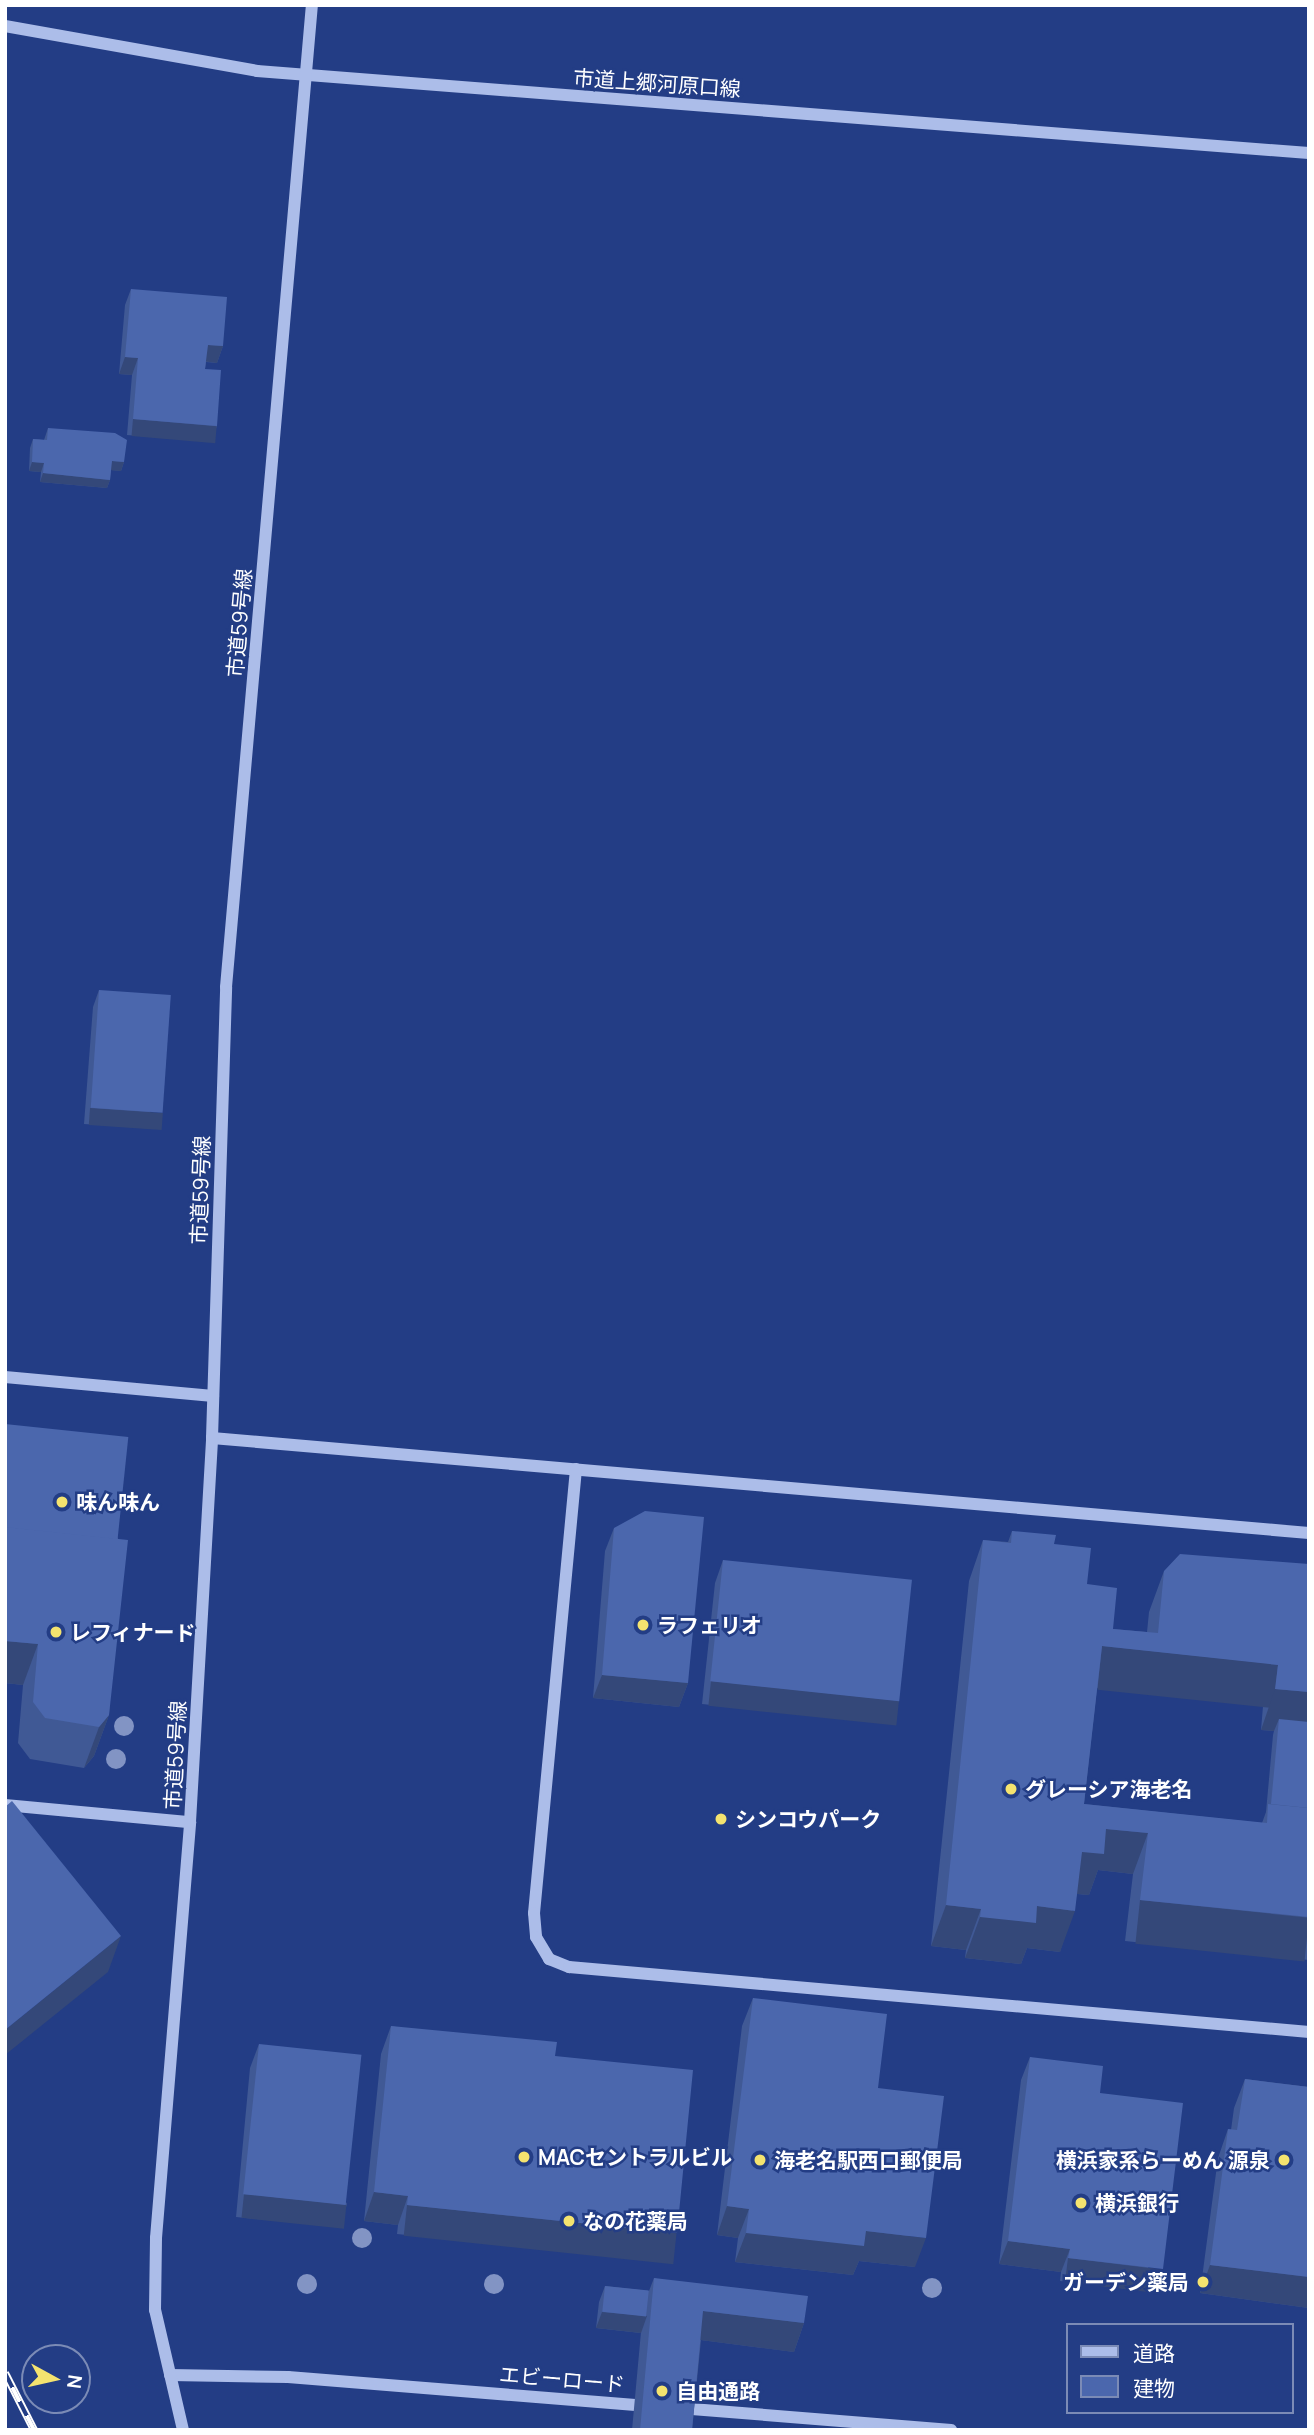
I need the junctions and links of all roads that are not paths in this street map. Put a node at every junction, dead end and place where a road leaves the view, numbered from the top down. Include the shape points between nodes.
1 (313, 5) edge
2 (5, 26) edge
3 (306, 75) junction
4 (1309, 153) edge
5 (5, 1377) edge
6 (213, 1396) junction
7 (212, 1438) junction
8 (576, 1469) junction
9 (1309, 1533) edge
10 (5, 1805) edge
11 (190, 1822) junction
12 (1309, 2032) edge
13 (170, 2375) junction
14 (183, 2430) edge
15 (951, 2430) edge

1 - 3 street, 市道59号線
2 - 3 street, 市道上郷河原口線
3 - 4 street, 市道上郷河原口線
3 - 6 street, 市道59号線 via 226,987
5 - 6 street
6 - 7 street, 市道59号線
7 - 8 street
7 - 11 street, 市道59号線
8 - 9 street
8 - 12 street via 534,1913 536,1937 549,1959 569,1967
10 - 11 street
11 - 13 street, 市道59号線 via 153,2286
13 - 14 street, 市道59号線
13 - 15 street, エビーロード via 339,2381

